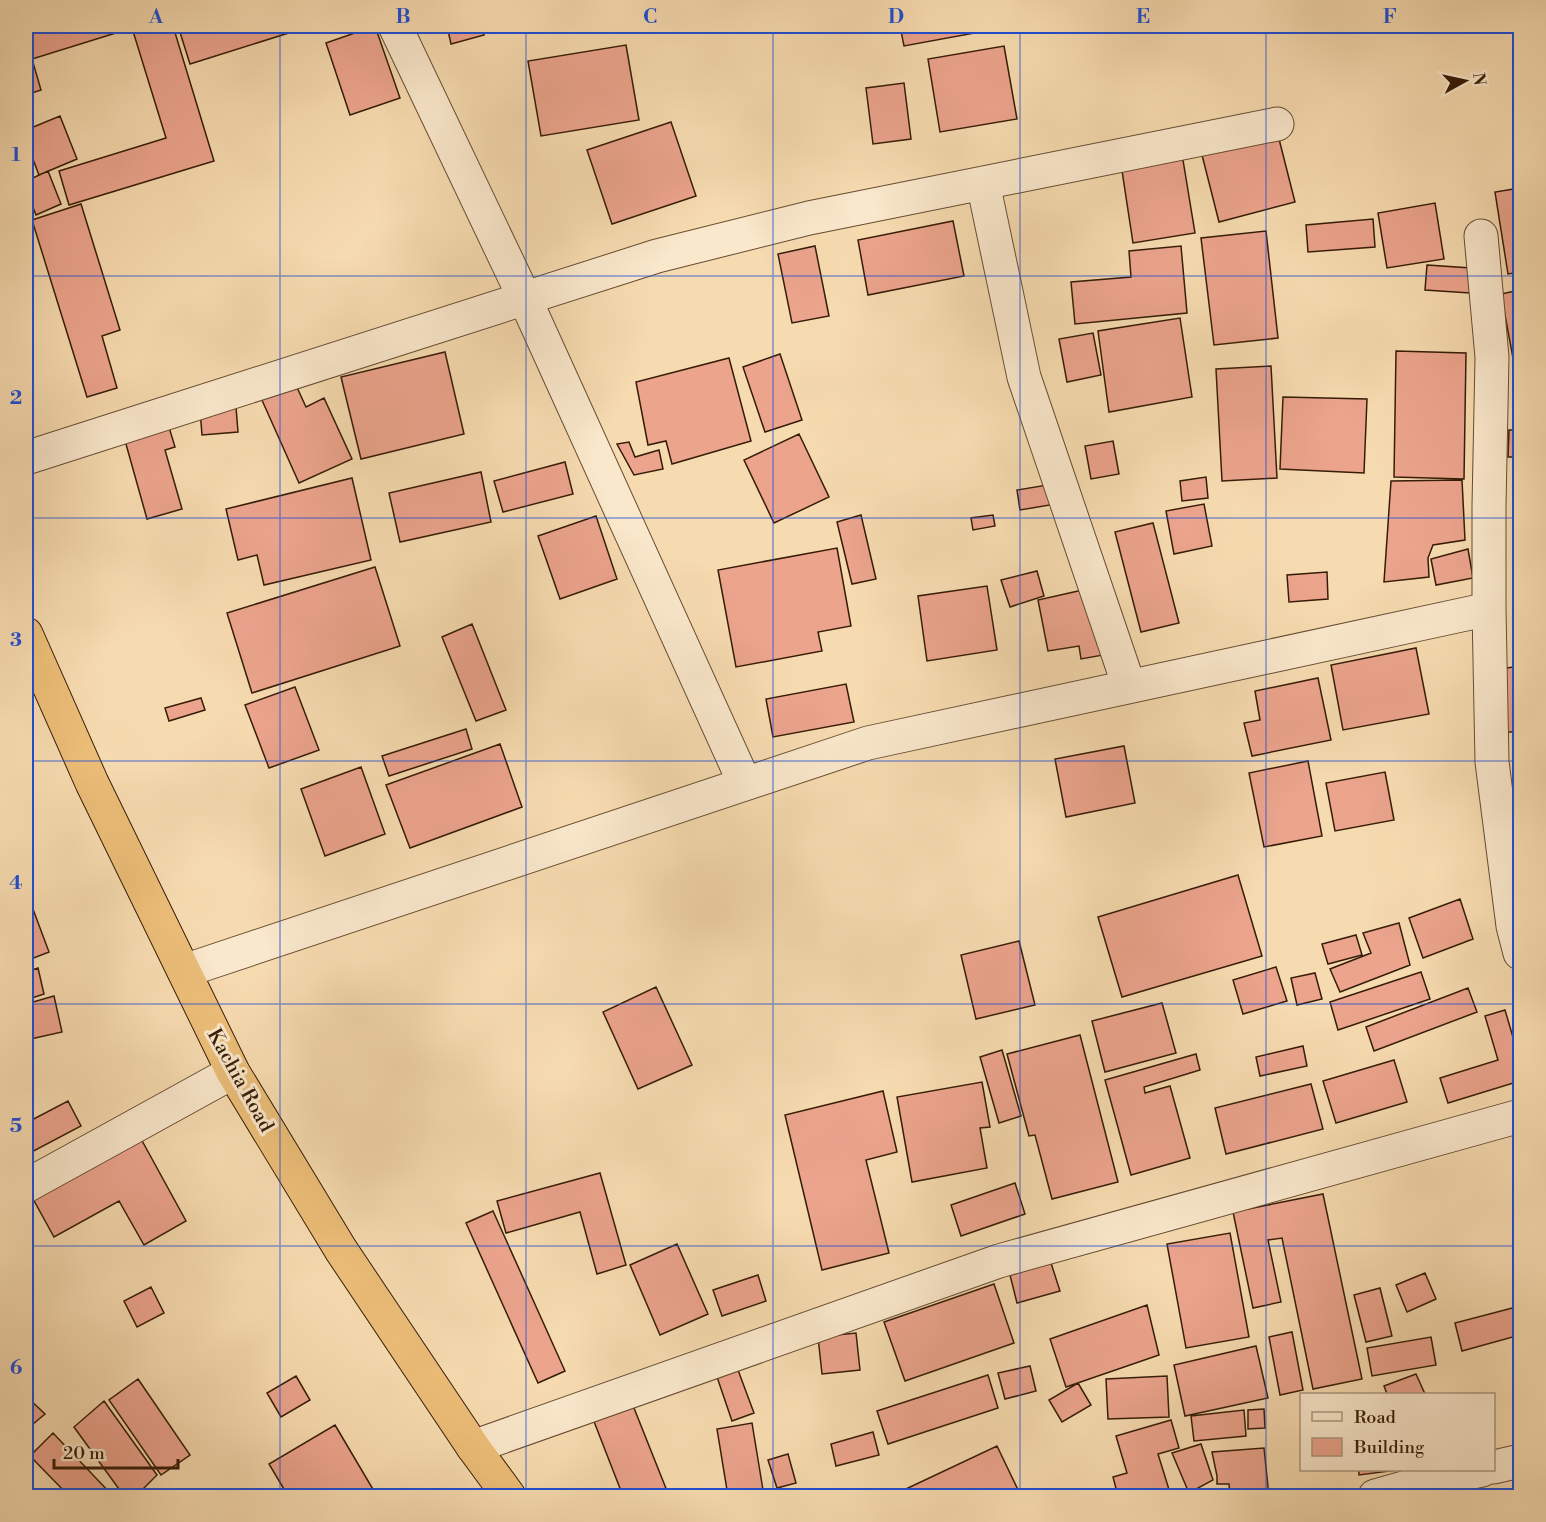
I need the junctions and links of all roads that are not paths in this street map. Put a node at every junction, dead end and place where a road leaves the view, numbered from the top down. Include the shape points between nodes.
1 (394, 26) edge
2 (1277, 124) dead end
3 (983, 183) junction
4 (1481, 236) dead end
5 (525, 299) junction
6 (26, 458) edge
7 (1489, 609) junction
8 (26, 634) edge
9 (1130, 686) junction
10 (745, 784) junction
11 (1521, 953) edge
12 (184, 971) junction
13 (233, 1072) junction
14 (1521, 1116) edge
15 (26, 1186) edge
16 (473, 1447) junction
17 (1521, 1461) edge
18 (1495, 1467) edge
19 (1477, 1471) edge
20 (509, 1497) edge
21 (1375, 1497) edge

1 - 5 street
2 - 3 street
3 - 5 street via 809,218 657,256
3 - 9 street via 1024,377
4 - 7 street via 1492,357
5 - 6 street
5 - 10 street
7 - 9 street
7 - 11 street via 1492,762
8 - 12 highway, Kachia Road via 92,783
9 - 10 street via 868,742
10 - 12 street
12 - 13 highway, Kachia Road
13 - 15 street
13 - 16 highway, Kachia Road via 341,1250
14 - 16 street via 999,1261
16 - 20 highway, Kachia Road
17 - 18 street
19 - 21 street

